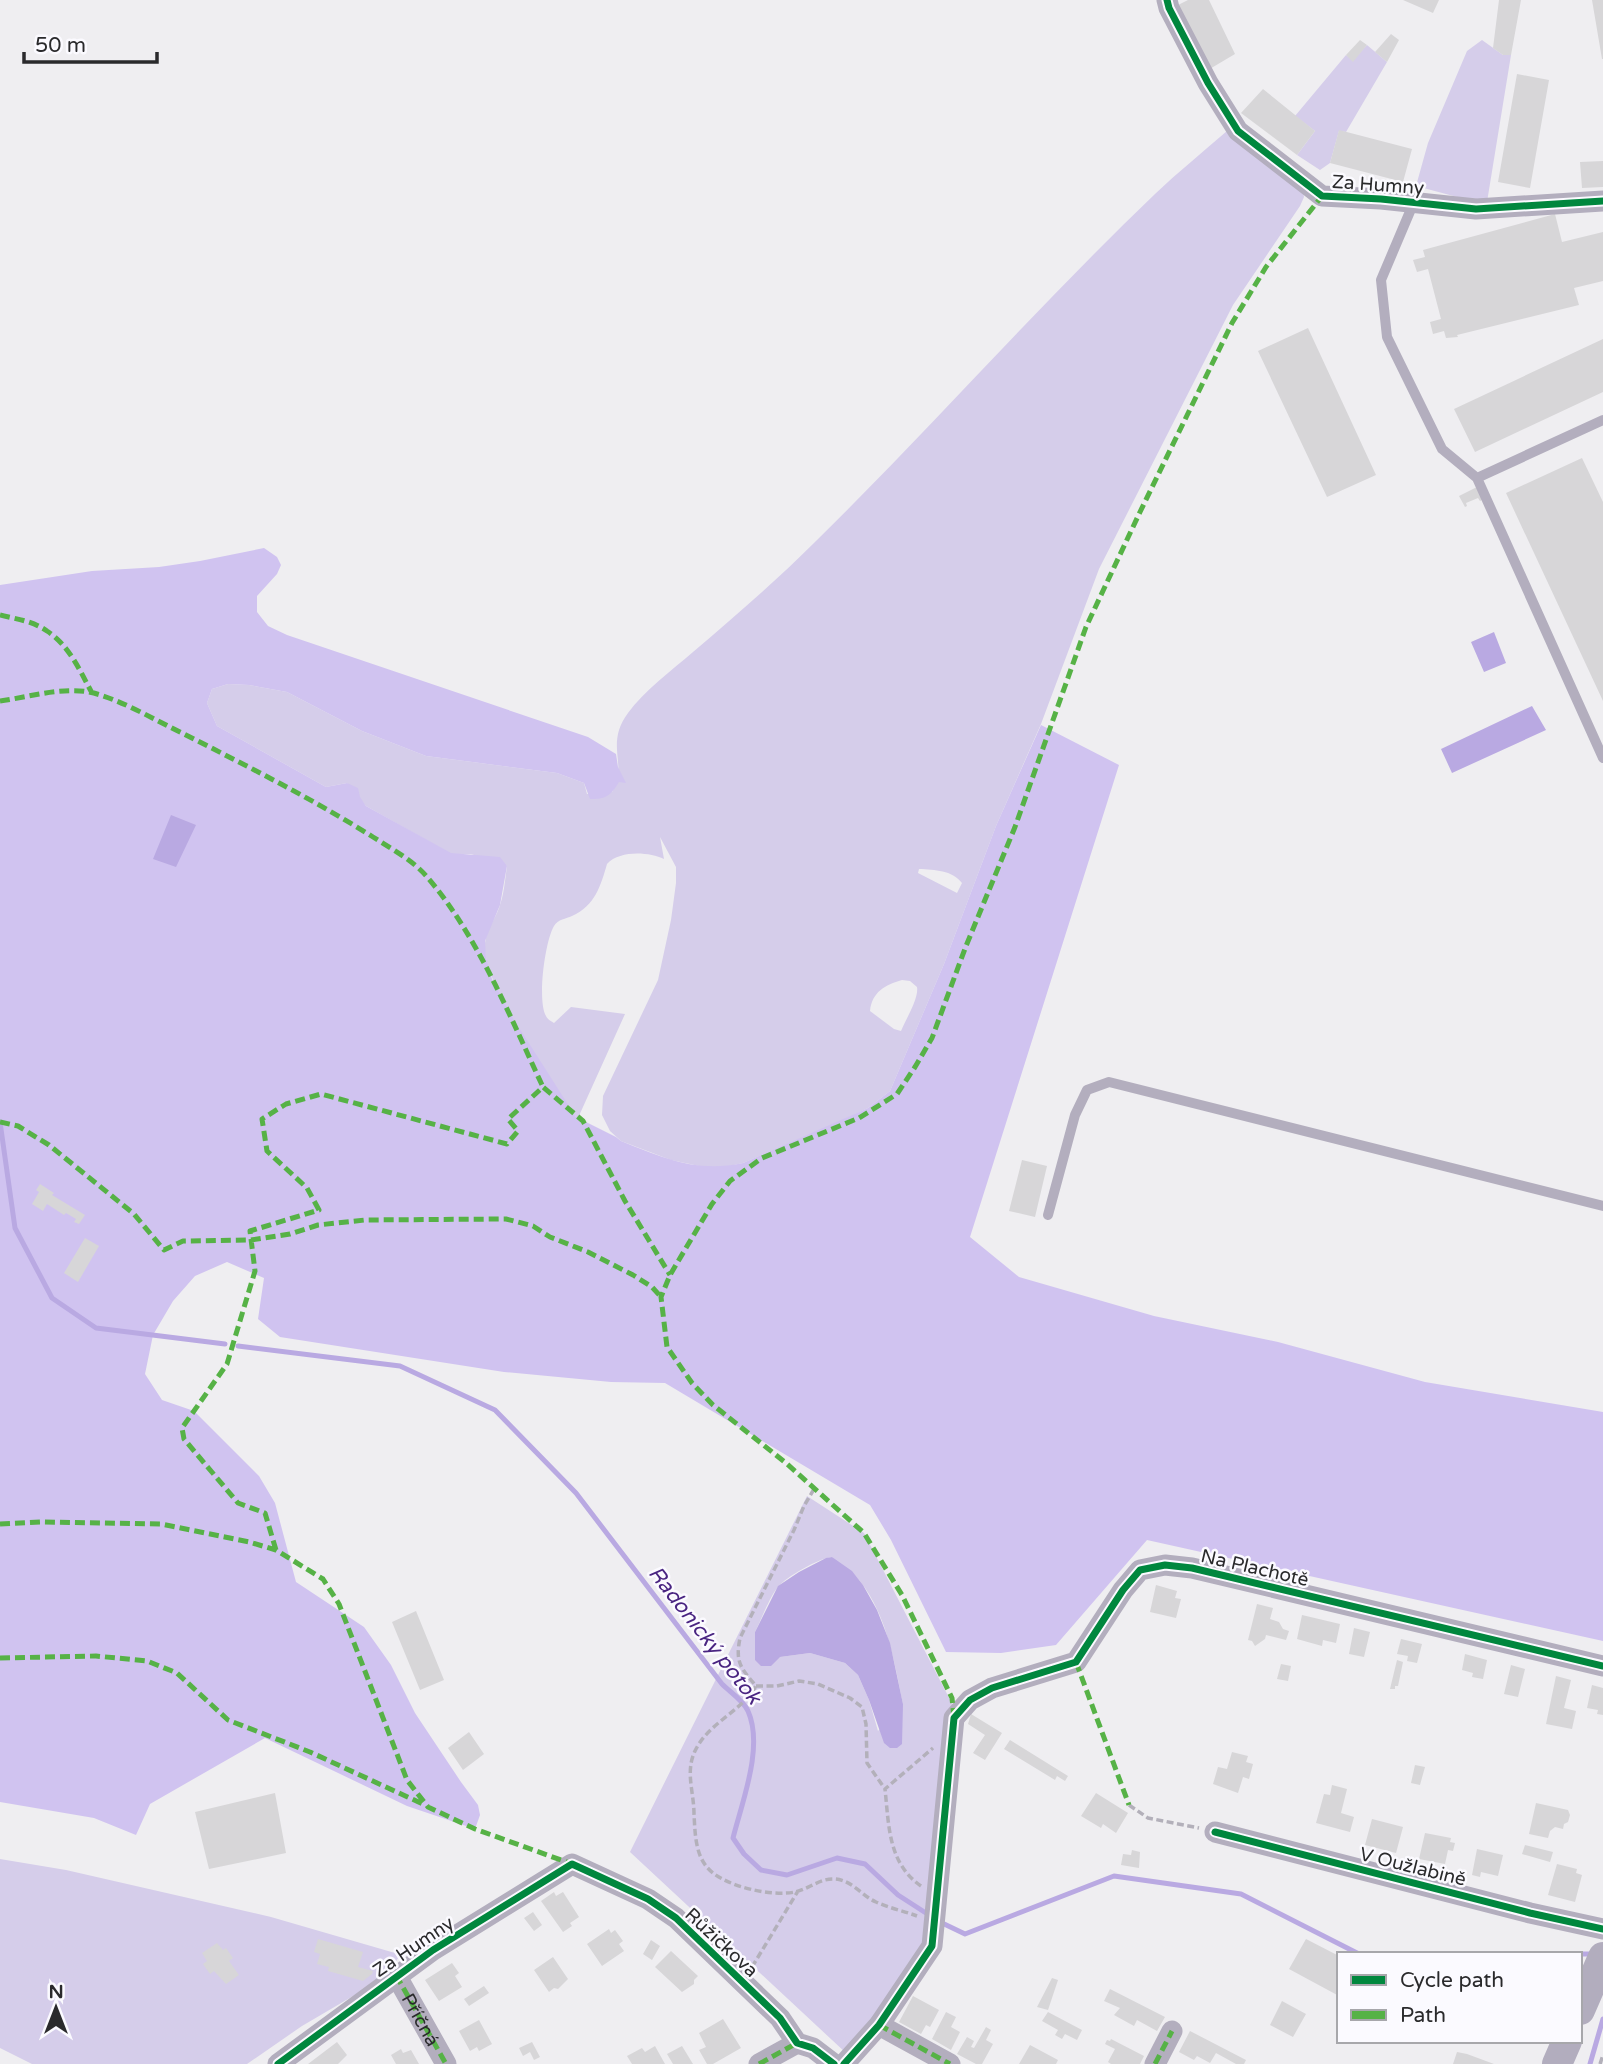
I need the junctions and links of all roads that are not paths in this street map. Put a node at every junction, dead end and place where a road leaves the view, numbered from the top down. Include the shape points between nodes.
1 (1167, 0) edge
2 (1603, 201) edge
3 (1414, 202) junction
4 (1603, 420) edge
5 (1477, 478) junction
6 (1603, 758) edge
7 (1603, 1206) edge
8 (1048, 1215) dead end
9 (1603, 1666) edge
10 (1215, 1832) road end
11 (572, 1864) joint
12 (1603, 1929) edge
13 (1600, 1963) edge
14 (396, 1975) junction
15 (1582, 2005) edge
16 (879, 2025) junction
17 (1172, 2031) dead end
18 (797, 2043) junction
19 (1566, 2043) edge
20 (278, 2064) edge
21 (446, 2064) edge
22 (759, 2064) edge
23 (834, 2064) edge
24 (844, 2064) edge
25 (950, 2064) edge
26 (1154, 2064) edge
27 (1557, 2064) edge

1 - 3 street, Za Humny via 1208,83 1238,131 1259,149 1322,196
2 - 3 street, Za Humny via 1476,209
3 - 5 lane via 1381,280 1387,337 1442,449
4 - 5 lane
5 - 6 lane
7 - 8 lane via 1110,1082 1087,1090 1075,1115
9 - 16 street, Na Plachotě via 1192,1568 1165,1565 1140,1570 1076,1662 992,1688 970,1700 954,1718 932,1946
10 - 12 street, V Oužlabině
11 - 14 street, Za Humny
11 - 18 street, Růžičkova via 648,1899 676,1918 780,2018
13 - 15 street
14 - 20 street, Za Humny
14 - 21 street, Příčná
16 - 24 street
16 - 25 street
17 - 26 street
18 - 22 street
18 - 23 street, Růžičkova via 813,2048
19 - 27 street

